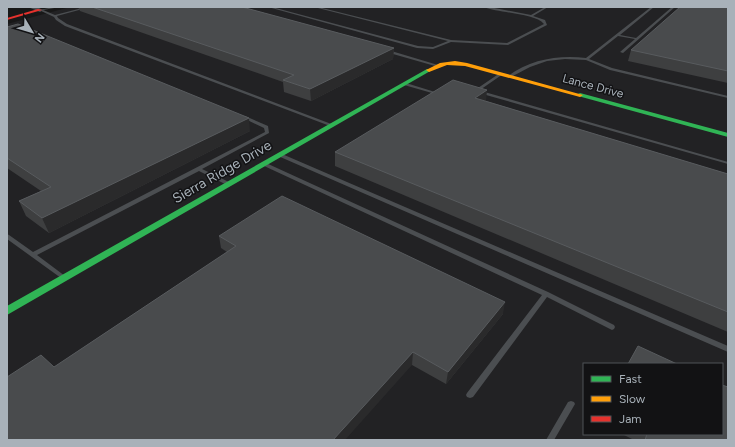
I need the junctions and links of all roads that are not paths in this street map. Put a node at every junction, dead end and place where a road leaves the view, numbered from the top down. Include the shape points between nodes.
1 (59, 7) edge
2 (89, 7) edge
3 (273, 7) edge
4 (315, 7) edge
5 (485, 7) edge
6 (547, 7) edge
7 (653, 7) edge
8 (674, 7) edge
9 (39, 8) edge
10 (56, 16) junction
11 (531, 16) junction
12 (7, 19) edge
13 (617, 35) junction
14 (637, 39) junction
15 (451, 41) junction
16 (382, 50) edge
17 (622, 52) dead end
18 (587, 59) junction
19 (452, 62) joint
20 (436, 65) junction
21 (505, 75) junction
22 (404, 84) junction
23 (433, 92) edge
24 (728, 97) edge
25 (238, 115) edge
26 (332, 124) junction
27 (728, 135) edge
28 (280, 155) junction
29 (728, 163) edge
30 (263, 164) junction
31 (199, 169) junction
32 (229, 184) junction
33 (7, 236) edge
34 (33, 256) junction
35 (65, 278) junction
36 (546, 294) junction
37 (7, 311) edge
38 (612, 327) dead end
39 (728, 349) edge
40 (470, 395) dead end
41 (571, 404) dead end
42 (550, 440) edge

1 - 9 lane
2 - 10 lane
3 - 15 lane via 418,47 433,48
4 - 15 lane
5 - 11 lane
6 - 11 lane
7 - 13 lane
8 - 14 lane
9 - 10 lane
9 - 12 street
10 - 26 lane via 56,19 66,25
11 - 15 lane via 546,24 508,44
13 - 14 lane
13 - 18 lane
14 - 17 lane
16 - 20 lane
18 - 21 lane via 551,58
18 - 24 lane via 611,69
19 - 20 street, Sierra Ridge Drive
19 - 21 street, Lance Drive
20 - 22 street, Sierra Ridge Drive
21 - 27 street, Lance Drive
21 - 29 lane via 476,91
22 - 23 lane
22 - 26 street, Sierra Ridge Drive
25 - 31 lane via 266,127 267,134
26 - 28 street, Sierra Ridge Drive
28 - 30 street, Sierra Ridge Drive
28 - 39 lane
30 - 32 street, Sierra Ridge Drive
30 - 36 lane
31 - 32 lane
31 - 34 lane
32 - 35 street, Sierra Ridge Drive
33 - 34 lane
34 - 35 lane
35 - 37 street, Sierra Ridge Drive
36 - 38 lane
36 - 40 lane
41 - 42 lane

